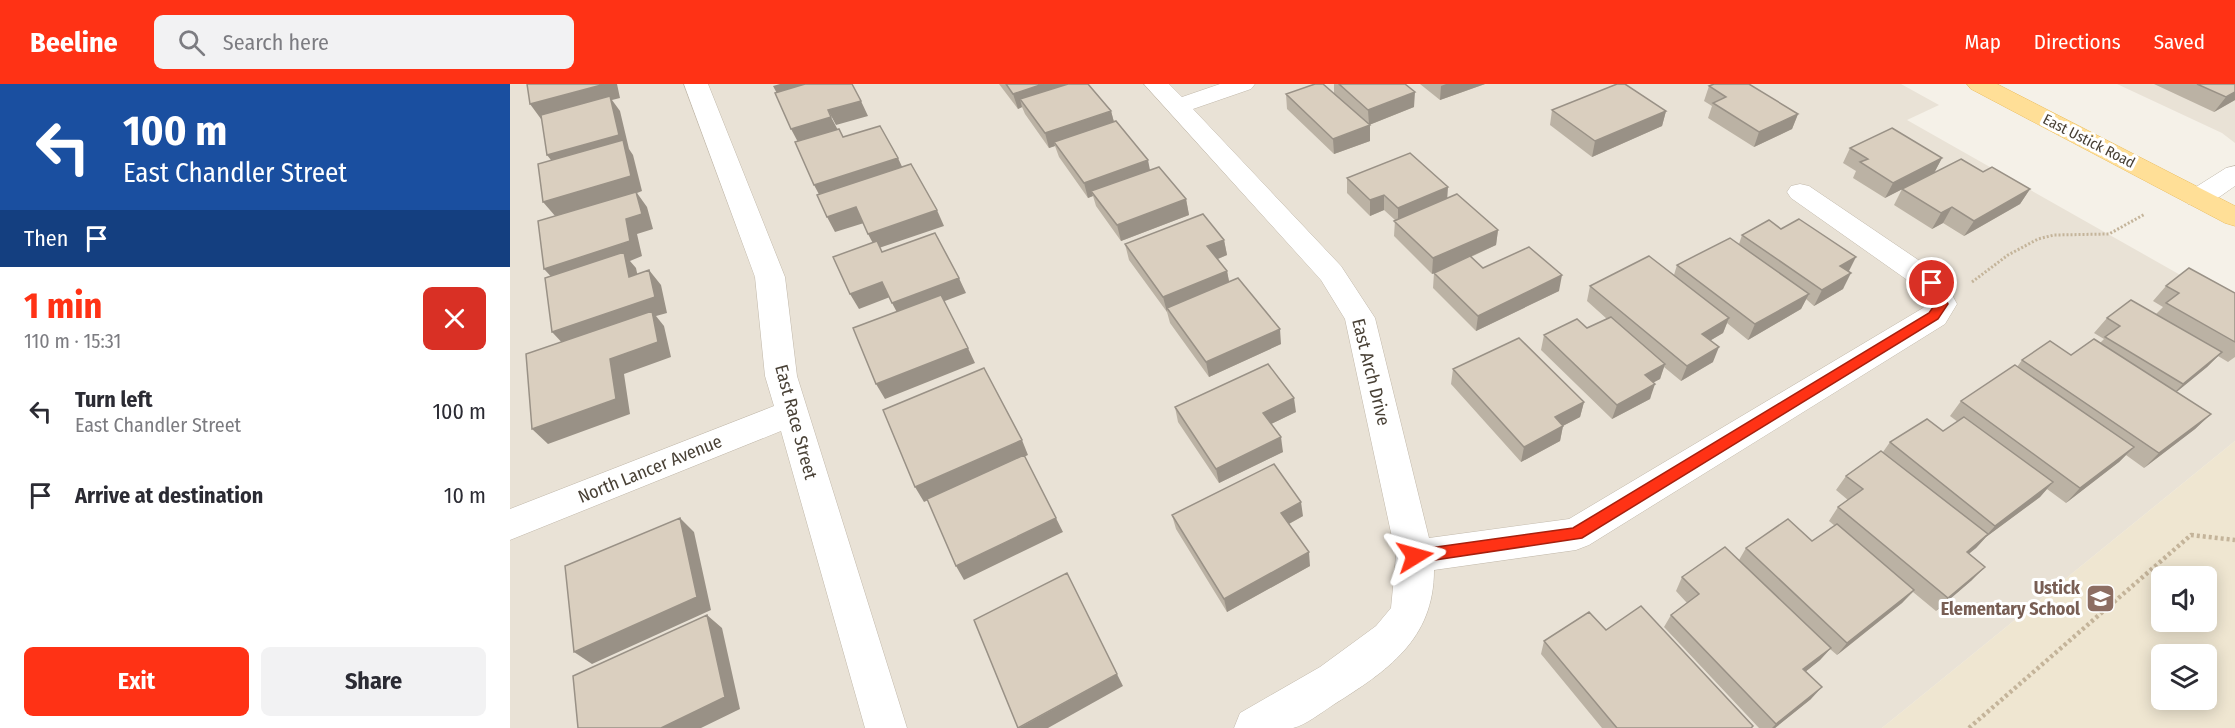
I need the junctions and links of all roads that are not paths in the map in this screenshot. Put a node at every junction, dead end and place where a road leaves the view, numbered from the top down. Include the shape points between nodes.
1 (696, 84) edge
2 (1156, 84) edge
3 (1243, 84) edge
4 (1979, 84) edge
5 (1176, 106) junction
6 (2235, 174) edge
7 (1800, 192) dead end
8 (2198, 198) junction
9 (2235, 217) edge
10 (791, 413) junction
11 (510, 525) edge
12 (1415, 556) junction
13 (886, 728) edge
14 (1256, 728) edge

1 - 10 street, East Race Street via 770,277 781,376
2 - 5 street, East Arch Drive
3 - 5 street
4 - 8 main road, East Ustick Road
5 - 12 street, East Arch Drive via 1331,273 1360,318
6 - 8 street
7 - 12 street via 1932,283 1942,304 1934,316 1576,534
8 - 9 main road, East Ustick Road
10 - 11 street, North Lancer Avenue
10 - 13 street, East Race Street
12 - 14 street, East Arch Drive via 1415,592 1404,622 1377,652

